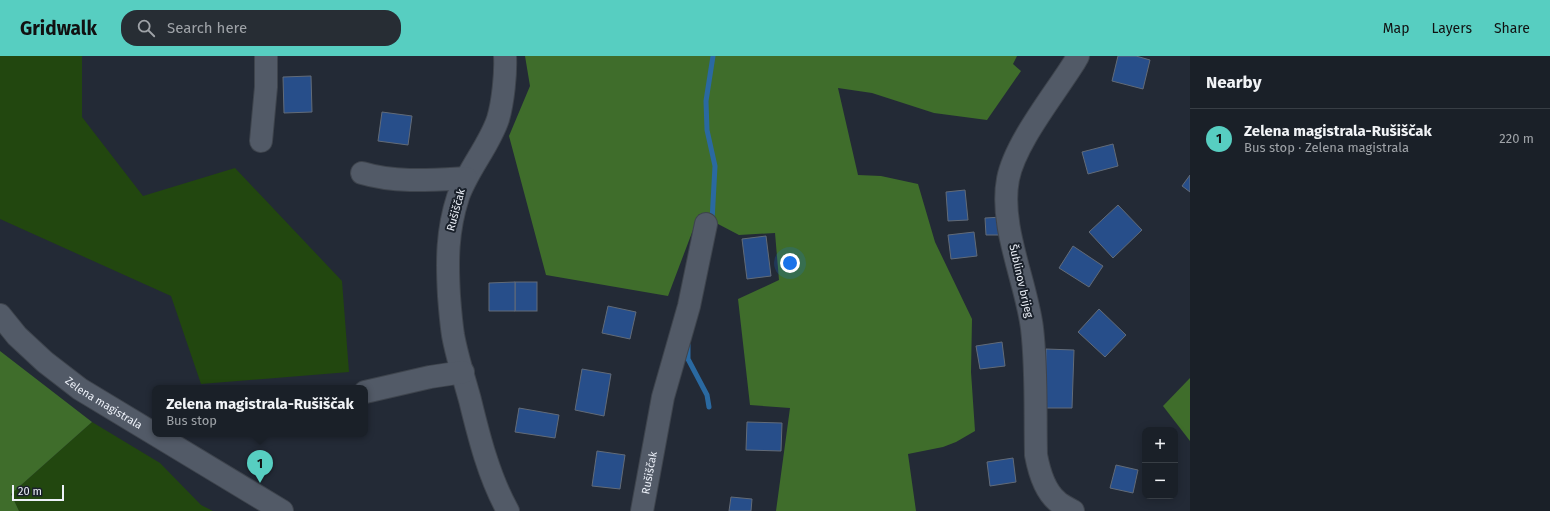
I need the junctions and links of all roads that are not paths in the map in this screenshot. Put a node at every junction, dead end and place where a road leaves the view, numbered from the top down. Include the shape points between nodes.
1 (266, 56) edge
2 (505, 56) edge
3 (1078, 56) edge
4 (261, 141) dead end
5 (362, 173) dead end
6 (466, 178) junction
7 (706, 224) dead end
8 (0, 315) edge
9 (463, 372) junction
10 (368, 391) edge
11 (152, 429) edge
12 (164, 437) edge
13 (1062, 508) edge
14 (282, 511) edge
15 (508, 511) edge
16 (642, 511) edge

1 - 4 street
2 - 6 street, Rušiščak via 498,119
3 - 13 street, Šublinov brijeg via 1015,158 1008,179 1006,202 1011,239 1032,327 1036,456 1046,487
5 - 6 street via 404,180
6 - 9 street, Rušiščak via 451,221 447,249 453,335
7 - 16 street, Rušiščak via 689,306 663,397
8 - 11 street, Zelena magistrala via 17,336 45,362 80,389
9 - 10 street
9 - 15 street, Rušiščak via 488,464
12 - 14 street, Zelena magistrala

